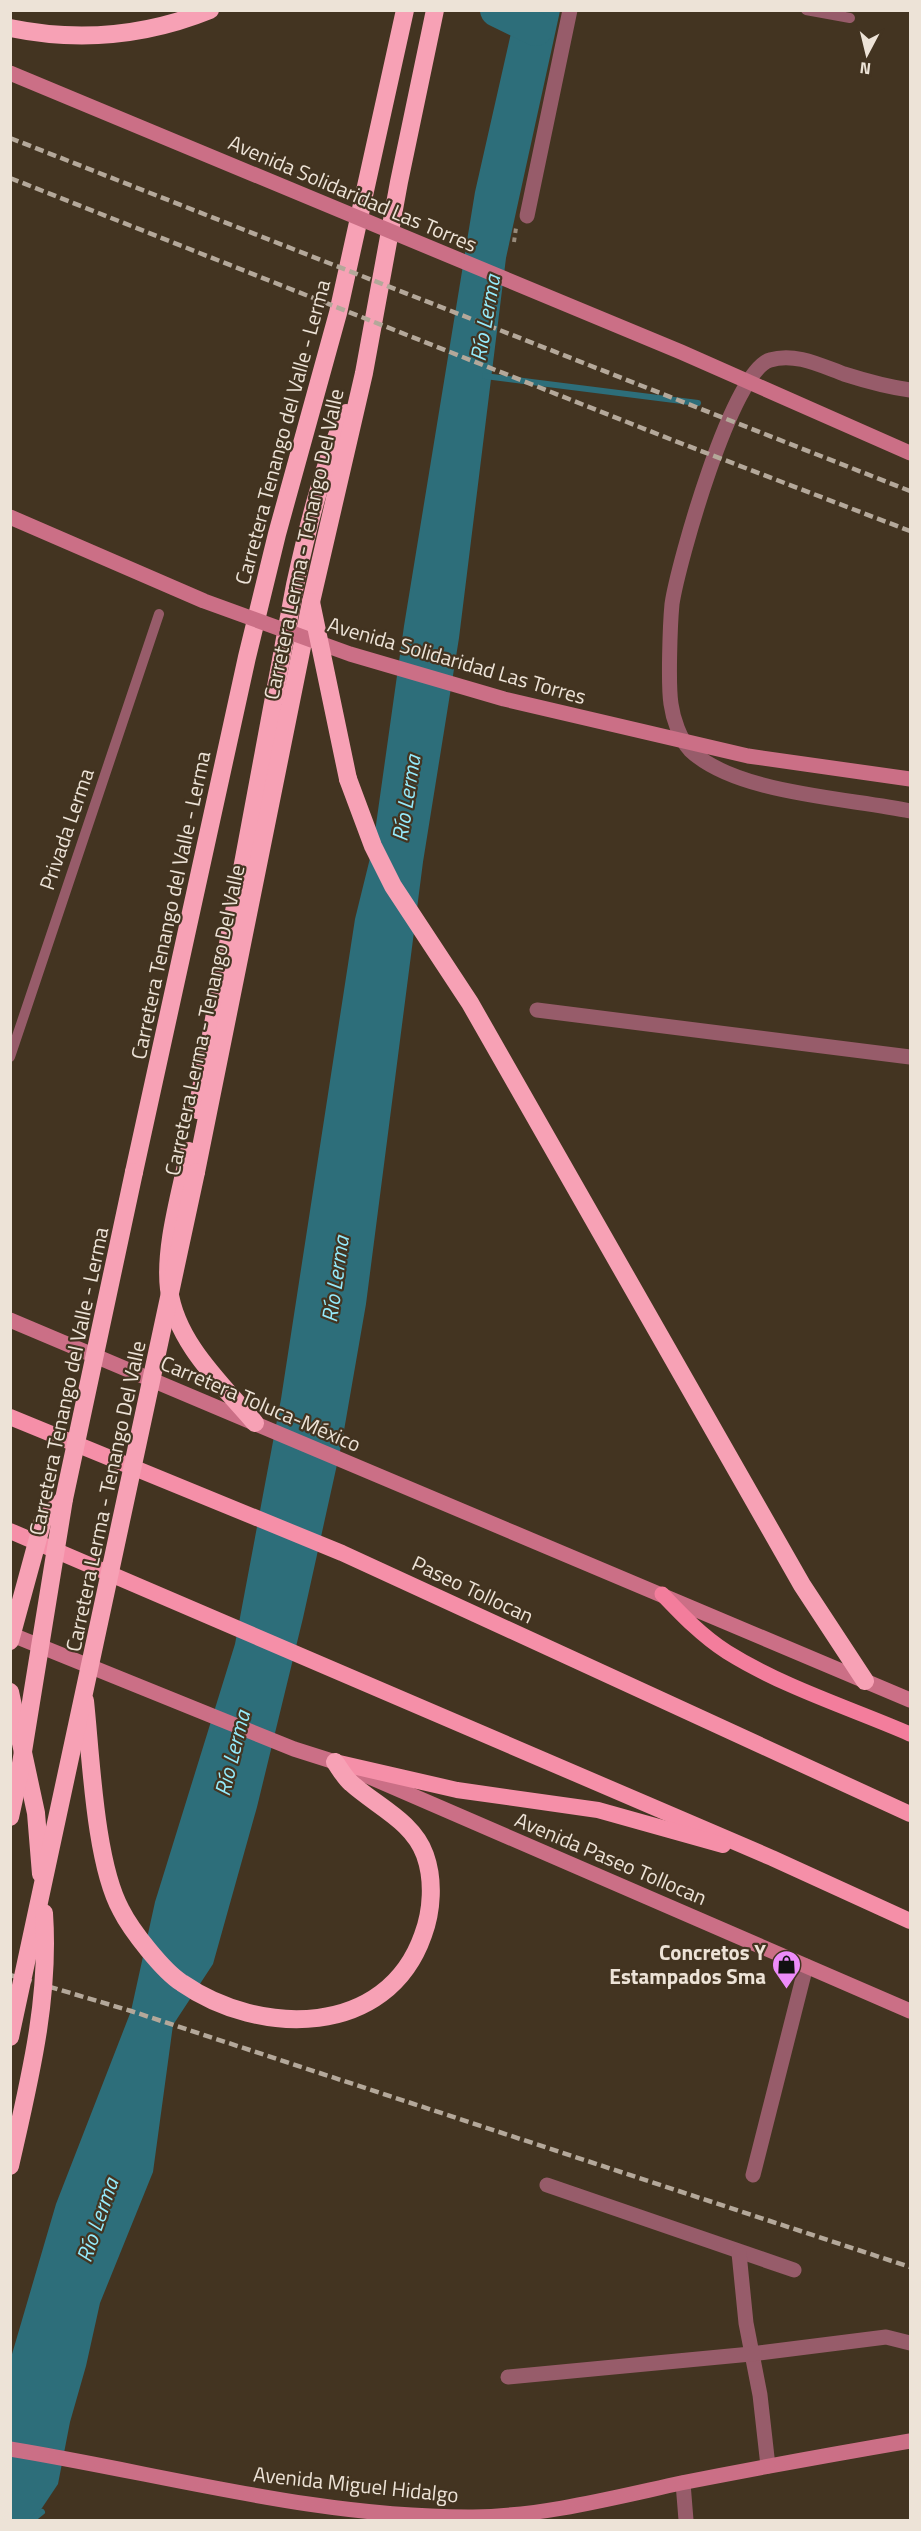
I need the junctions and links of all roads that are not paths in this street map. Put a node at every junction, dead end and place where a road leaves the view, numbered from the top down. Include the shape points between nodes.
1 (210, 10) edge
2 (405, 10) edge
3 (435, 10) edge
4 (570, 10) edge
5 (806, 10) edge
6 (850, 18) dead end
7 (10, 27) edge
8 (10, 74) edge
9 (527, 216) dead end
10 (364, 373) junction
11 (910, 390) edge
12 (910, 453) edge
13 (10, 517) edge
14 (311, 602) junction
15 (159, 614) dead end
16 (910, 778) edge
17 (910, 811) edge
18 (537, 1010) dead end
19 (10, 1057) edge
20 (910, 1057) edge
21 (10, 1320) edge
22 (10, 1417) edge
23 (261, 1426) junction
24 (64, 1499) junction
25 (10, 1531) edge
26 (662, 1594) junction
27 (11, 1636) edge
28 (865, 1681) junction
29 (10, 1692) edge
30 (910, 1700) edge
31 (85, 1701) junction
32 (910, 1734) edge
33 (335, 1762) junction
34 (910, 1814) edge
35 (10, 1817) edge
36 (772, 1858) junction
37 (910, 1921) edge
38 (806, 1966) junction
39 (910, 2011) edge
40 (10, 2037) edge
41 (10, 2166) edge
42 (753, 2175) dead end
43 (547, 2185) dead end
44 (739, 2253) junction
45 (794, 2270) dead end
46 (910, 2343) edge
47 (751, 2354) junction
48 (508, 2377) dead end
49 (910, 2441) edge
50 (10, 2449) edge
51 (768, 2466) junction
52 (683, 2483) junction
53 (686, 2520) edge

1 - 7 highway via 165,26 111,35 56,35
2 - 24 highway, Carretera Tenango del Valle - Lerma, bridge via 338,314 247,657
3 - 10 highway, Carretera Lerma - Tenango Del Valle
4 - 9 street
5 - 6 lane
8 - 12 main road, Avenida Solidaridad Las Torres, bridge via 670,348
10 - 14 highway, Carretera Lerma - Tenango Del Valle
10 - 23 highway via 328,454 309,524 172,1239 169,1287 174,1310 199,1357
11 - 17 street via 886,386 817,362 790,358 769,360 756,370 743,388 704,481 672,604 671,704 679,732 689,748 730,775 791,792
13 - 16 main road, Avenida Solidaridad Las Torres, bridge via 204,601 350,654 504,699 748,756
14 - 28 highway, bridge via 348,779 393,886 470,1004 802,1585
14 - 31 highway, Carretera Lerma - Tenango Del Valle, bridge
15 - 19 lane, Privada Lerma
18 - 20 street
21 - 23 main road, Carretera Toluca-México
22 - 34 highway, Paseo Tollocan via 342,1553
23 - 26 main road, Carretera Toluca-México
24 - 27 highway, bridge via 42,1520
24 - 35 highway, Carretera Tenango del Valle - Lerma, bridge
25 - 36 highway
26 - 28 main road
26 - 32 main road via 694,1627 727,1652
27 - 33 main road, Avenida Paseo Tollocan, bridge
28 - 30 main road
29 - 41 highway, bridge via 36,1813 45,1937 40,2032
31 - 33 highway via 108,1875 121,1911 160,1964 180,1982 233,2009 262,2016 314,2018 340,2014 387,1992 419,1946 429,1910 425,1855 409,1829 349,1782
31 - 40 highway, Carretera Lerma - Tenango Del Valle, bridge
33 - 36 highway via 457,1790 598,1810
33 - 38 main road, Avenida Paseo Tollocan
36 - 37 highway
38 - 39 main road, Avenida Paseo Tollocan
38 - 42 street
43 - 44 street
44 - 45 street
44 - 47 street
46 - 47 street via 886,2337
47 - 48 street
47 - 51 street
49 - 51 main road, Avenida Miguel Hidalgo
50 - 52 main road, Avenida Miguel Hidalgo via 282,2500 472,2517 538,2513
51 - 52 main road, Avenida Miguel Hidalgo
52 - 53 street

